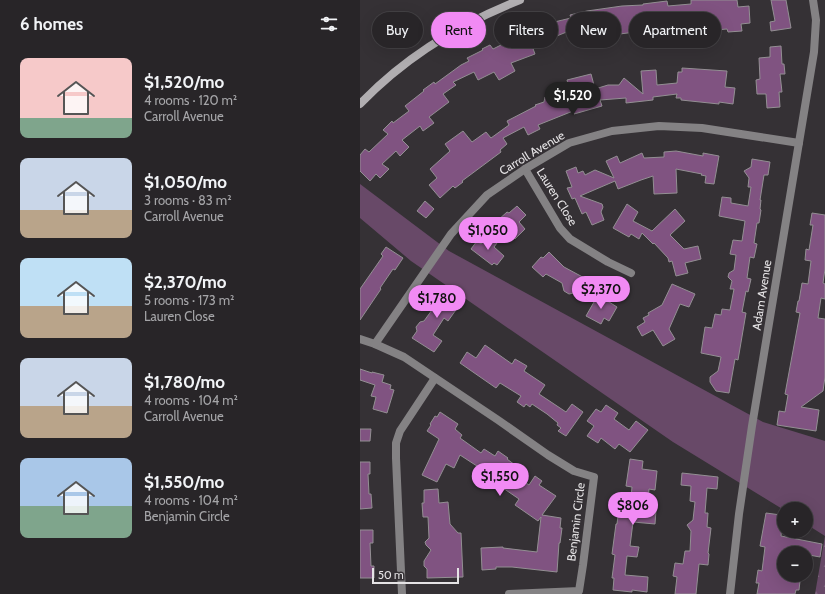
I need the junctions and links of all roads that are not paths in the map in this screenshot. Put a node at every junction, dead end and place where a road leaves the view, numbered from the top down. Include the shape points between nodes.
1 (520, 0) edge
2 (813, 0) edge
3 (360, 104) edge
4 (799, 143) junction
5 (525, 169) junction
6 (631, 273) dead end
7 (360, 339) edge
8 (375, 344) junction
9 (435, 378) junction
10 (402, 594) edge
11 (508, 594) edge
12 (730, 594) edge

1 - 3 main road via 474,20 429,46 389,76
2 - 4 street, Adam Avenue via 816,20 814,52
4 - 5 street, Carroll Avenue via 702,128 659,126 612,131 569,144
4 - 12 street, Adam Avenue via 752,426
5 - 6 street, Lauren Close via 560,228 570,239
5 - 8 street, Carroll Avenue via 487,195 451,234
7 - 8 street, Benjamin Circle
8 - 9 street, Benjamin Circle via 404,357
9 - 10 street via 400,431 396,443
9 - 11 street, Benjamin Circle via 548,455 574,471 594,477 579,591

